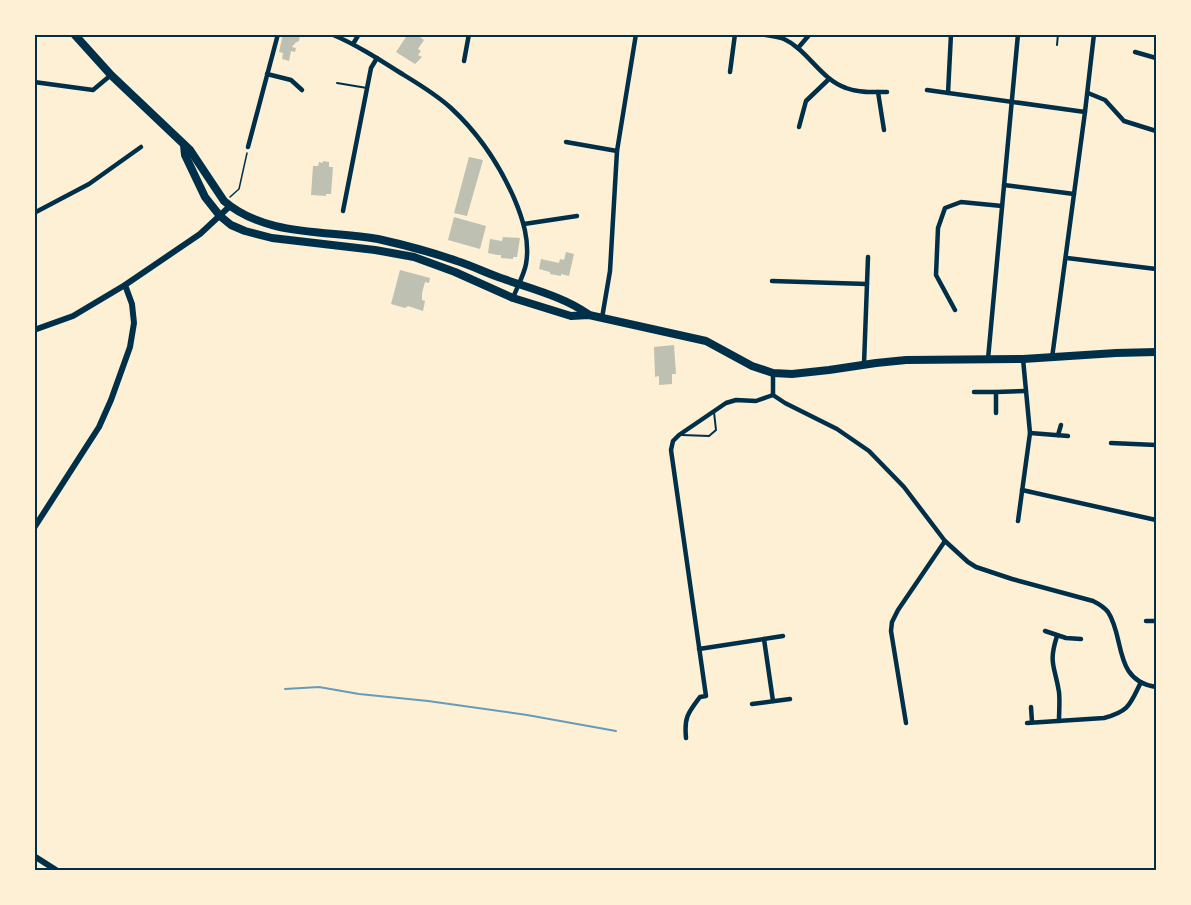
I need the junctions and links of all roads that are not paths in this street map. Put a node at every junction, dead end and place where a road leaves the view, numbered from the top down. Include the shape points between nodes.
1 (74, 34) edge
2 (278, 34) edge
3 (331, 34) edge
4 (359, 34) edge
5 (469, 34) edge
6 (636, 34) edge
7 (735, 34) edge
8 (761, 34) edge
9 (810, 34) edge
10 (951, 34) edge
11 (1018, 34) edge
12 (1058, 34) edge
13 (1094, 34) edge
14 (353, 44) junction
15 (1057, 45) dead end
16 (798, 48) junction
17 (1135, 52) dead end
18 (377, 58) junction
19 (1156, 58) edge
20 (464, 62) dead end
21 (730, 72) dead end
22 (267, 74) junction
23 (111, 75) junction
24 (829, 79) junction
25 (34, 82) edge
26 (337, 83) dead end
27 (367, 88) junction
28 (302, 90) dead end
29 (927, 90) dead end
30 (878, 92) junction
31 (887, 92) dead end
32 (948, 93) junction
33 (1088, 93) junction
34 (1012, 102) junction
35 (1085, 112) junction
36 (799, 127) dead end
37 (884, 130) dead end
38 (1156, 131) edge
39 (566, 142) dead end
40 (184, 146) junction
41 (141, 147) dead end
42 (248, 147) road end
43 (617, 151) junction
44 (1004, 185) junction
45 (1074, 194) junction
46 (227, 204) junction
47 (1002, 206) junction
48 (343, 211) dead end
49 (34, 213) edge
50 (220, 216) junction
51 (577, 216) dead end
52 (524, 224) junction
53 (868, 257) dead end
54 (1067, 258) junction
55 (1156, 269) edge
56 (772, 281) dead end
57 (867, 284) junction
58 (125, 285) junction
59 (519, 285) junction
60 (513, 298) junction
61 (955, 310) dead end
62 (589, 315) junction
63 (602, 318) junction
64 (34, 330) edge
65 (1156, 351) edge
66 (1052, 358) junction
67 (988, 359) junction
68 (1023, 359) junction
69 (864, 364) junction
70 (773, 373) junction
71 (974, 392) dead end
72 (1026, 392) junction
73 (996, 393) junction
74 (773, 395) junction
75 (713, 410) junction
76 (996, 412) dead end
77 (1061, 425) dead end
78 (1030, 433) junction
79 (679, 435) junction
80 (1058, 435) junction
81 (1068, 436) dead end
82 (1111, 443) dead end
83 (1156, 445) edge
84 (1022, 490) junction
85 (1156, 520) edge
86 (1018, 521) dead end
87 (34, 528) edge
88 (945, 541) junction
89 (1146, 621) dead end
90 (1156, 621) edge
91 (1045, 631) dead end
92 (783, 636) dead end
93 (1057, 636) junction
94 (764, 639) junction
95 (1081, 639) dead end
96 (699, 649) junction
97 (1141, 682) junction
98 (1156, 687) edge
99 (790, 699) dead end
100 (773, 701) junction
101 (752, 704) dead end
102 (1030, 707) dead end
103 (1059, 720) junction
104 (906, 723) dead end
105 (686, 738) dead end
106 (34, 856) edge
107 (56, 870) edge

1 - 23 main road
2 - 22 street
3 - 14 street
4 - 14 street
5 - 20 street
6 - 43 street
7 - 21 street
8 - 16 street via 782,38
9 - 16 street
10 - 32 street
11 - 34 street
12 - 15 lane
13 - 33 street
14 - 18 street
16 - 24 street
17 - 19 street
18 - 27 street
18 - 52 street via 434,95 467,124 495,162
22 - 28 street via 291,80
22 - 42 street
23 - 25 street via 93,90
23 - 40 main road
24 - 30 street via 845,88
24 - 36 street via 806,101
26 - 27 lane
27 - 48 street
29 - 32 street
30 - 31 street
30 - 37 street
32 - 34 street
33 - 35 street
33 - 38 street via 1104,100 1124,121
34 - 35 street
34 - 44 street
35 - 45 street
39 - 43 street
40 - 46 main road
40 - 50 main road via 205,197
41 - 49 street via 89,184
43 - 63 street via 610,271
44 - 45 street
44 - 47 street
45 - 54 street
46 - 50 street
46 - 59 main road via 255,220 377,239 459,261
47 - 61 street via 961,201 945,208 938,228 936,275
47 - 67 street
50 - 58 street
50 - 60 main road via 257,235 414,257
51 - 52 street
52 - 59 street via 526,263
53 - 57 street
54 - 55 street
54 - 66 street
56 - 57 street
57 - 69 street
58 - 64 street via 73,316
58 - 87 street via 134,323 115,390 99,427
59 - 60 street
59 - 62 main road via 575,304
60 - 62 main road via 571,316
62 - 63 main road
63 - 70 main road via 706,341
65 - 66 main road
66 - 68 main road
67 - 68 main road
67 - 69 main road
68 - 72 street
69 - 70 main road
70 - 74 street
71 - 73 street
72 - 73 street
72 - 78 street
73 - 76 street
74 - 75 street via 756,401 736,400
74 - 88 street via 869,451 904,487
75 - 79 street
75 - 79 lane via 716,430 709,436
77 - 80 street
78 - 80 street
78 - 84 street
79 - 96 street via 671,450
80 - 81 street
82 - 83 street
84 - 85 street
84 - 86 street
88 - 97 street via 976,567 1104,607 1125,663
88 - 104 street via 892,622
89 - 90 street
91 - 93 street
92 - 94 street
93 - 95 street
93 - 103 street via 1052,658 1059,690
94 - 96 street
94 - 100 street
96 - 105 street via 706,696 700,697 688,712 684,724
97 - 98 street
97 - 103 street via 1122,712 1104,718
99 - 100 street
100 - 101 street
102 - 103 street via 1030,722
106 - 107 street

